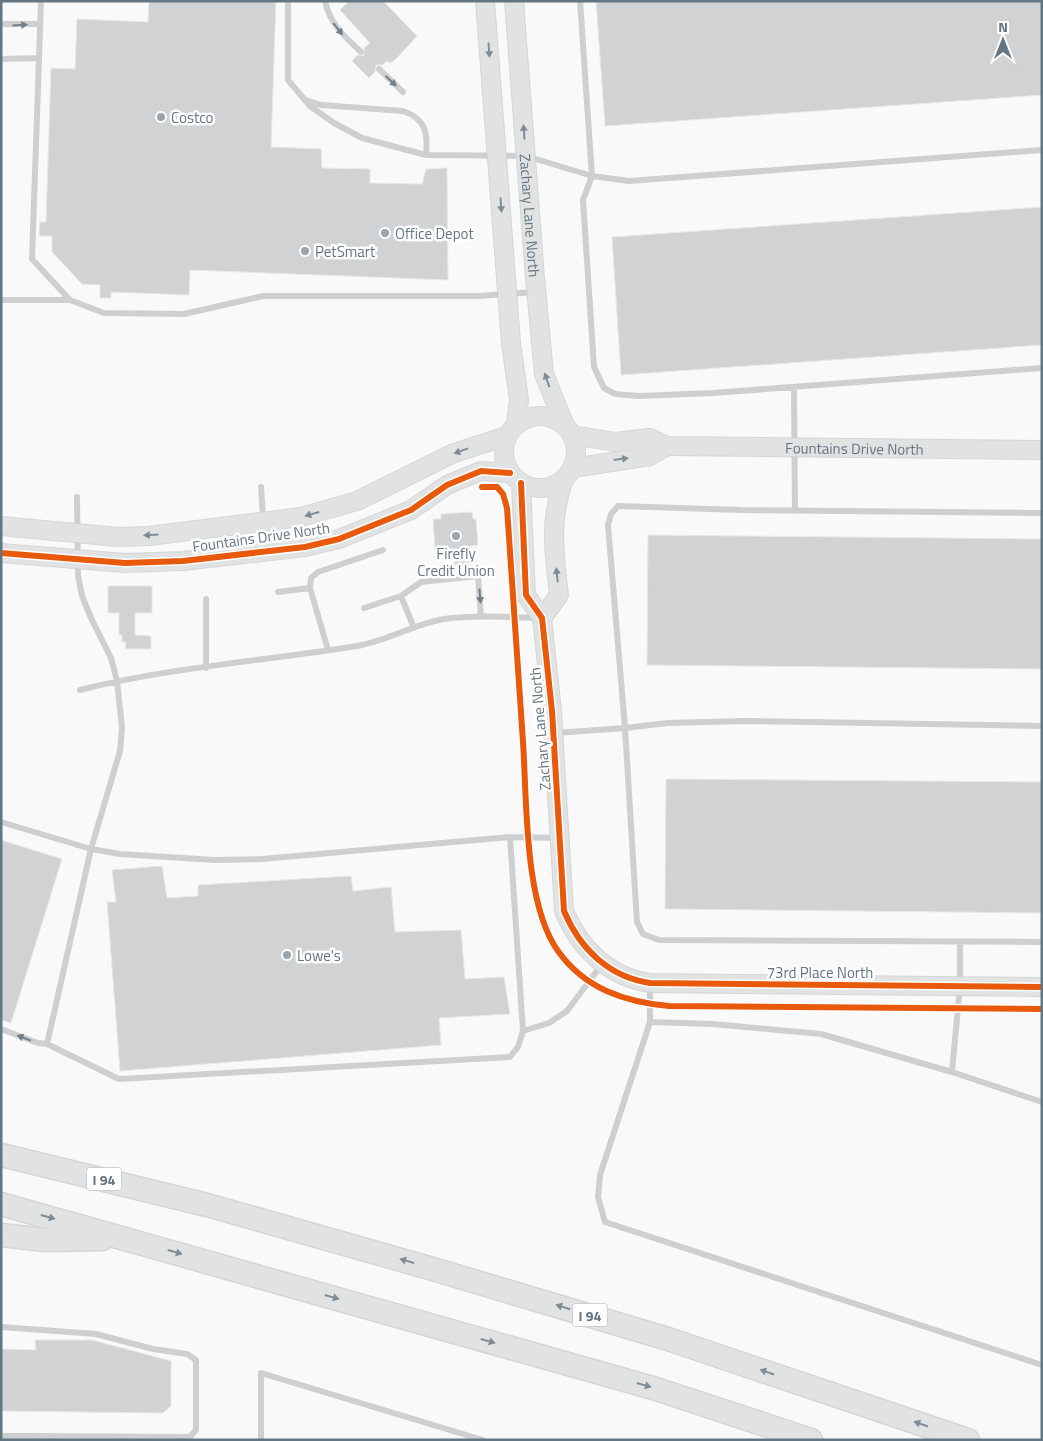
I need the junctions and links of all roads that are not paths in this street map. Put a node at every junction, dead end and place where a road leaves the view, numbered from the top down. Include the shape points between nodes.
1 (41, 1) edge
2 (288, 1) edge
3 (325, 1) edge
4 (485, 1) edge
5 (514, 1) edge
6 (580, 1) edge
7 (1, 24) edge
8 (39, 24) junction
9 (361, 52) dead end
10 (38, 58) junction
11 (1, 59) edge
12 (379, 69) dead end
13 (403, 92) dead end
14 (302, 99) junction
15 (1042, 150) edge
16 (426, 155) junction
17 (497, 156) junction
18 (526, 156) junction
19 (592, 176) junction
20 (536, 292) junction
21 (508, 294) junction
22 (1, 300) edge
23 (70, 300) junction
24 (1042, 368) edge
25 (794, 387) junction
26 (512, 430) junction
27 (568, 430) junction
28 (667, 446) junction
29 (794, 447) junction
30 (1042, 450) edge
31 (568, 474) junction
32 (515, 478) junction
33 (261, 487) dead end
34 (77, 497) dead end
35 (795, 511) junction
36 (1042, 513) edge
37 (262, 524) junction
38 (1, 526) edge
39 (77, 533) junction
40 (265, 550) junction
41 (383, 550) dead end
42 (1, 552) edge
43 (77, 559) junction
44 (310, 588) junction
45 (278, 592) dead end
46 (401, 596) junction
47 (206, 599) dead end
48 (364, 608) dead end
49 (481, 617) junction
50 (542, 618) junction
51 (414, 628) junction
52 (328, 650) junction
53 (206, 668) junction
54 (117, 681) junction
55 (80, 690) dead end
56 (1042, 726) edge
57 (625, 728) junction
58 (553, 734) junction
59 (1, 822) edge
60 (510, 837) junction
61 (561, 838) junction
62 (91, 849) junction
63 (960, 942) junction
64 (1042, 942) edge
65 (602, 964) junction
66 (650, 983) junction
67 (960, 986) junction
68 (1042, 987) edge
69 (650, 1022) junction
70 (1, 1029) edge
71 (523, 1030) junction
72 (48, 1044) junction
73 (952, 1072) junction
74 (1042, 1102) edge
75 (1, 1139) edge
76 (1, 1155) edge
77 (1, 1204) edge
78 (207, 1205) junction
79 (1, 1235) edge
80 (128, 1239) junction
81 (1, 1327) edge
82 (1042, 1365) edge
83 (1, 1436) edge
84 (27, 1438) edge
85 (261, 1440) edge
86 (483, 1440) edge
87 (812, 1440) edge
88 (968, 1440) edge

1 - 8 lane
2 - 14 lane via 288,80
3 -> 9 lane via 328,16
4 -> 17 street, Zachary Lane North
18 -> 5 street, Zachary Lane North
6 - 19 lane
7 -> 8 lane
8 - 10 lane
10 - 11 lane
10 - 23 lane via 32,259
12 -> 13 lane
14 - 16 lane via 334,123 362,138
14 - 16 lane via 321,105 403,111 414,115 422,123 427,137
15 - 19 lane via 629,181
16 - 17 lane
17 - 18 lane
17 -> 21 street, Zachary Lane North
18 - 19 lane
18 - 20 street, Zachary Lane North
19 - 25 lane via 583,200 594,367 604,388 615,394 639,396
20 - 21 lane
27 -> 20 street, Zachary Lane North via 544,374
21 - 23 lane via 263,296 184,314 104,313
21 - 26 street, Zachary Lane North via 519,400
22 - 23 lane
24 - 25 lane
25 - 29 lane
26 - 27 street via 535,416 551,418
26 - 32 street via 504,455
26 -> 37 street, Fountains Drive North via 454,453 357,501 301,518
27 - 28 street, Fountains Drive North via 615,442 650,438
27 - 31 street via 576,451
28 - 29 street, Fountains Drive North
31 -> 28 street, Fountains Drive North via 650,456
29 - 30 street, Fountains Drive North
29 - 35 lane
31 - 32 street via 554,486 543,488
50 -> 31 street via 559,595 552,534 555,510
32 - 40 street, Fountains Drive North via 481,471 447,485 411,510 339,539 305,547
32 - 50 street, Zachary Lane North via 526,595
33 - 37 lane
34 - 39 lane
35 - 36 lane
35 - 57 lane via 618,506 611,514 608,525
37 -> 39 street, Fountains Drive North via 149,536
37 - 40 lane
38 - 39 street, Fountains Drive North
39 - 43 lane
40 - 43 street, Fountains Drive North via 183,561 125,563
41 - 44 lane via 318,572 311,578
42 - 43 street, Fountains Drive North
43 - 54 lane via 82,596 111,658
44 - 45 lane
44 - 52 lane
46 - 48 lane
46 -> 49 lane via 422,582 478,576
46 - 51 lane
47 - 53 lane
49 - 50 lane
49 - 51 lane via 443,619
50 - 58 street, Zachary Lane North
51 - 52 lane via 361,645
52 - 53 lane
53 - 54 lane
54 - 55 lane
54 - 62 lane via 122,727 120,751
56 - 57 lane via 744,721
57 - 58 lane
57 - 63 lane via 637,922 643,934 659,940
58 - 61 street, Zachary Lane North
59 - 62 lane
60 - 61 lane
60 - 62 lane via 262,859 215,860
60 - 71 lane
61 - 65 street, Zachary Lane North via 564,910 583,946
62 - 72 lane
63 - 64 lane
63 - 67 lane
65 - 66 street, 73rd Place North via 629,978
65 - 71 lane via 567,1011 549,1023
66 - 67 street, 73rd Place North
66 - 69 lane
67 - 68 street, 73rd Place North
67 - 73 lane
69 - 73 lane via 821,1034
69 - 82 lane via 600,1175 598,1197 605,1222
72 -> 70 lane
71 - 72 lane via 518,1047 510,1057 119,1079
73 - 74 lane
75 - 78 highway
76 - 78 highway, I 94
77 -> 80 highway
88 -> 78 highway, I 94 via 668,1339
79 - 80 highway via 45,1240
80 -> 87 highway via 653,1388
81 - 84 lane via 96,1334 153,1350 187,1354 196,1360 196,1430 190,1437
83 - 84 lane
85 - 86 lane via 261,1373

